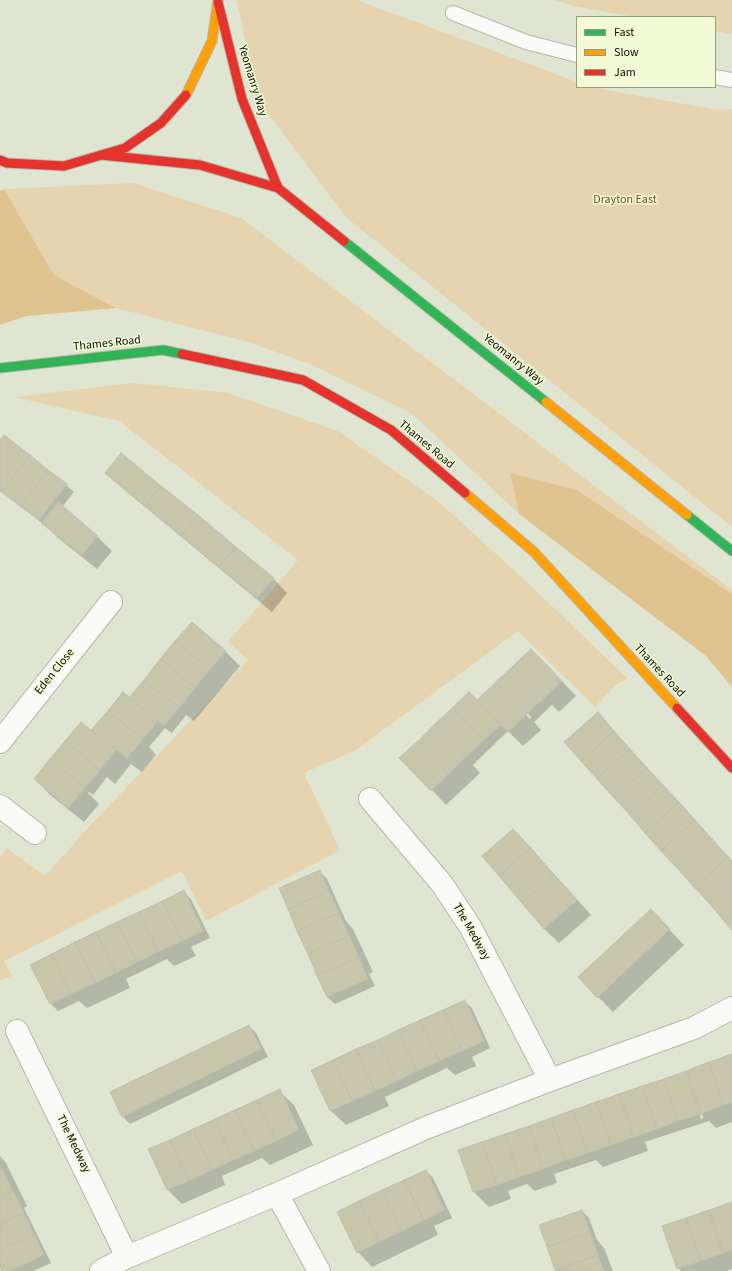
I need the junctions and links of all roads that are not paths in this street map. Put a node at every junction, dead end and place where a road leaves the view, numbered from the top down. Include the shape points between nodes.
1 (218, 1) edge
2 (453, 13) dead end
3 (576, 55) edge
4 (716, 77) edge
5 (732, 80) edge
6 (101, 155) junction
7 (2, 162) edge
8 (278, 188) junction
9 (0, 368) edge
10 (732, 551) edge
11 (111, 602) dead end
12 (0, 742) edge
13 (732, 768) edge
14 (370, 799) dead end
15 (0, 806) edge
16 (35, 834) dead end
17 (732, 1008) edge
18 (17, 1031) dead end
19 (550, 1080) junction
20 (277, 1194) junction
21 (127, 1257) junction
22 (101, 1271) edge
23 (319, 1271) edge

1 - 6 main road via 212,41 188,93 161,123 125,148
1 - 8 main road, Yeomanry Way via 242,99
2 - 3 lane via 526,42
4 - 5 lane
6 - 7 main road via 64,166
6 - 8 main road, Yeomanry Way via 200,165
8 - 10 main road, Yeomanry Way
9 - 13 main road, Thames Road via 163,350 303,380 390,430 534,552
11 - 12 street, Eden Close
14 - 19 street, The Medway via 442,884 471,928
15 - 16 street
17 - 19 street via 694,1028
18 - 21 street, The Medway
19 - 20 street via 428,1127
20 - 21 street
20 - 23 street
21 - 22 street

